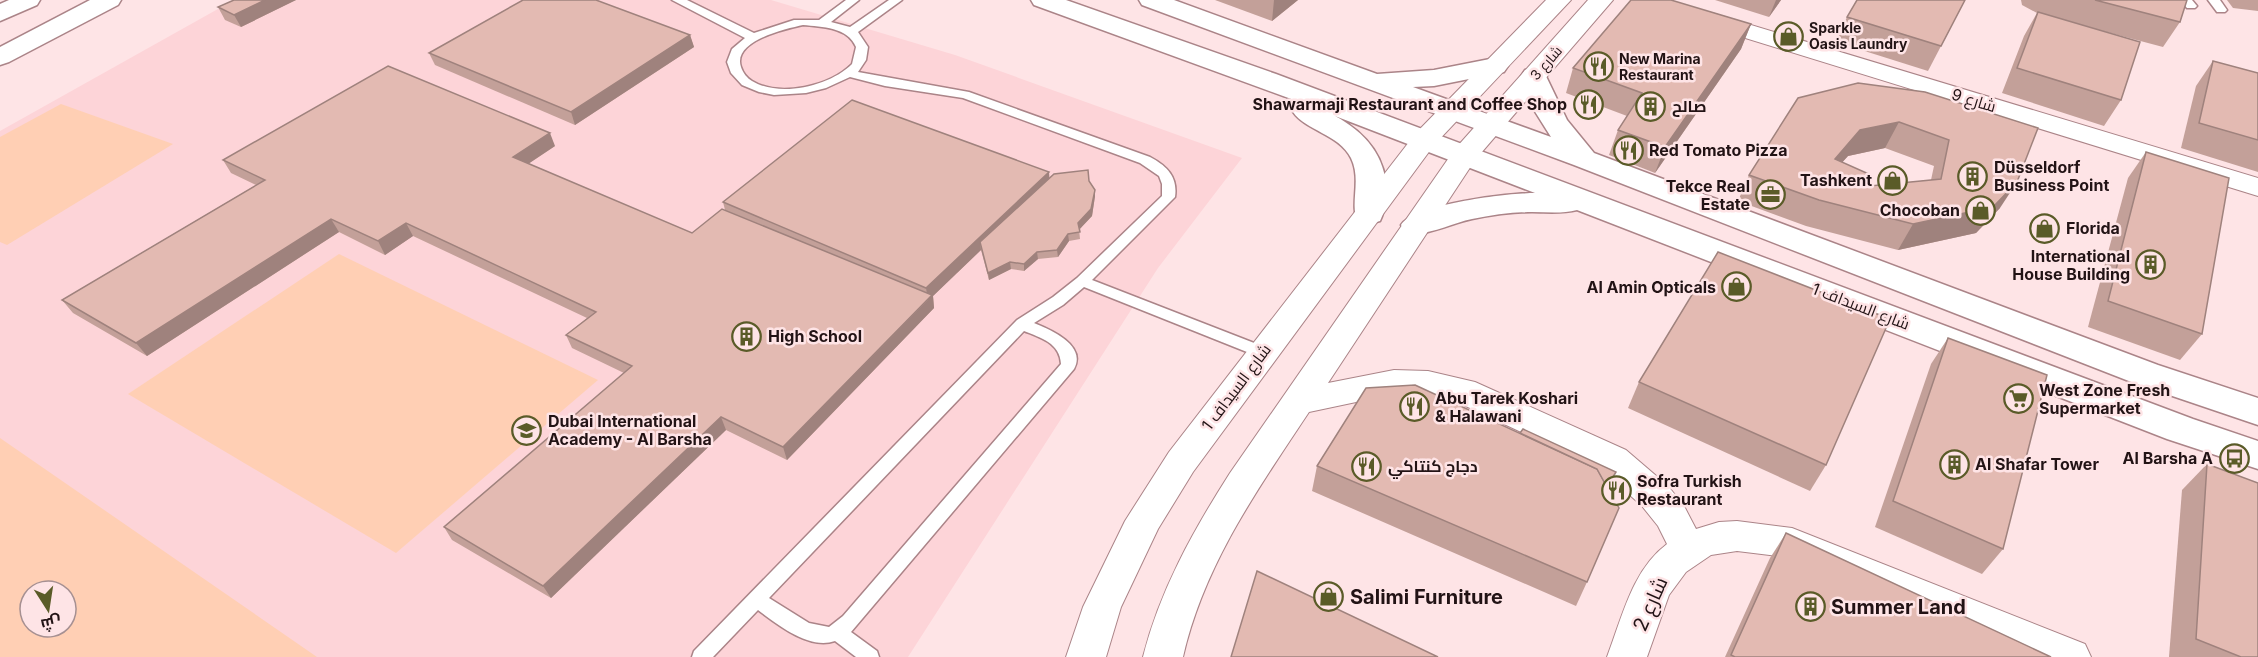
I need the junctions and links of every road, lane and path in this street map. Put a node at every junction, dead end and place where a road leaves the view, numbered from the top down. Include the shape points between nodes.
1 (28, 0) edge
2 (109, 0) edge
3 (678, 0) edge
4 (853, 0) edge
5 (896, 0) edge
6 (1044, 0) edge
7 (1151, 0) edge
8 (1556, 1) edge
9 (1609, 6) edge
10 (0, 14) edge
11 (1690, 14) edge
12 (822, 23) junction
13 (851, 32) junction
14 (753, 37) junction
15 (0, 57) edge
16 (1211, 60) junction
17 (1495, 66) junction
18 (849, 73) junction
19 (1534, 76) junction
20 (1365, 79) junction
21 (1267, 80) junction
22 (1438, 126) junction
23 (1477, 142) junction
24 (1584, 159) junction
25 (2258, 187) edge
26 (1600, 206) junction
27 (1369, 214) junction
28 (1416, 225) junction
29 (1768, 231) junction
30 (1082, 281) junction
31 (1022, 324) junction
32 (1262, 352) junction
33 (1298, 402) junction
34 (2258, 412) edge
35 (2258, 455) edge
36 (1699, 542) junction
37 (756, 600) junction
38 (837, 632) junction
39 (701, 657) edge
40 (870, 657) edge
41 (1086, 657) edge
42 (1162, 657) edge
43 (1627, 657) edge
44 (2071, 657) edge

1 - 10 street
2 - 15 street
3 - 14 lane
4 - 12 lane
5 - 13 lane
6 - 16 street, شارع السيداف 1
7 - 20 street, شارع السيداف 1
8 - 17 street
9 - 19 street, شارع 3 via 1583,20
11 - 25 street, شارع 9
12 - 13 lane
12 - 14 lane via 785,25
13 - 18 lane via 860,40 863,51 859,63
14 - 18 lane via 734,58 741,79 755,87 772,91 814,89
16 - 21 street, شارع السيداف 1
16 - 22 street via 1262,64
17 - 20 street via 1434,78
17 - 22 street
18 - 30 lane via 965,95 1158,166 1167,176 1168,197
19 - 23 street, شارع 3
19 - 24 street via 1551,119
20 - 22 street, شارع السيداف 1
21 - 22 street, شارع السيداف 1
21 - 27 street via 1279,97 1332,124 1361,150 1372,181
22 - 23 street, شارع السيداف 1
22 - 23 street via 1472,131
22 - 27 street, شارع السيداف 1
23 - 24 street, شارع السيداف 1
23 - 26 street, شارع السيداف 1
23 - 28 street
23 - 29 street via 1719,227
24 - 29 street, شارع السيداف 1
26 - 28 street via 1506,203 1464,210
26 - 35 street, شارع السيداف 1
27 - 32 street, شارع السيداف 1
28 - 33 street
29 - 34 street, شارع السيداف 1 via 2146,374
30 - 31 lane
30 - 32 lane
31 - 37 lane
31 - 38 lane via 1060,341 1067,348 1069,365 850,622
32 - 41 street, شارع السيداف 1 via 1181,462 1143,522 1102,607
33 - 36 street via 1394,382 1428,383 1463,391 1614,460
33 - 42 street via 1211,533 1184,588
36 - 43 street, شارع 2 via 1671,561 1658,578
36 - 44 street via 1744,535 1792,543
37 - 38 lane via 808,632 819,636
37 - 39 lane
38 - 40 lane

